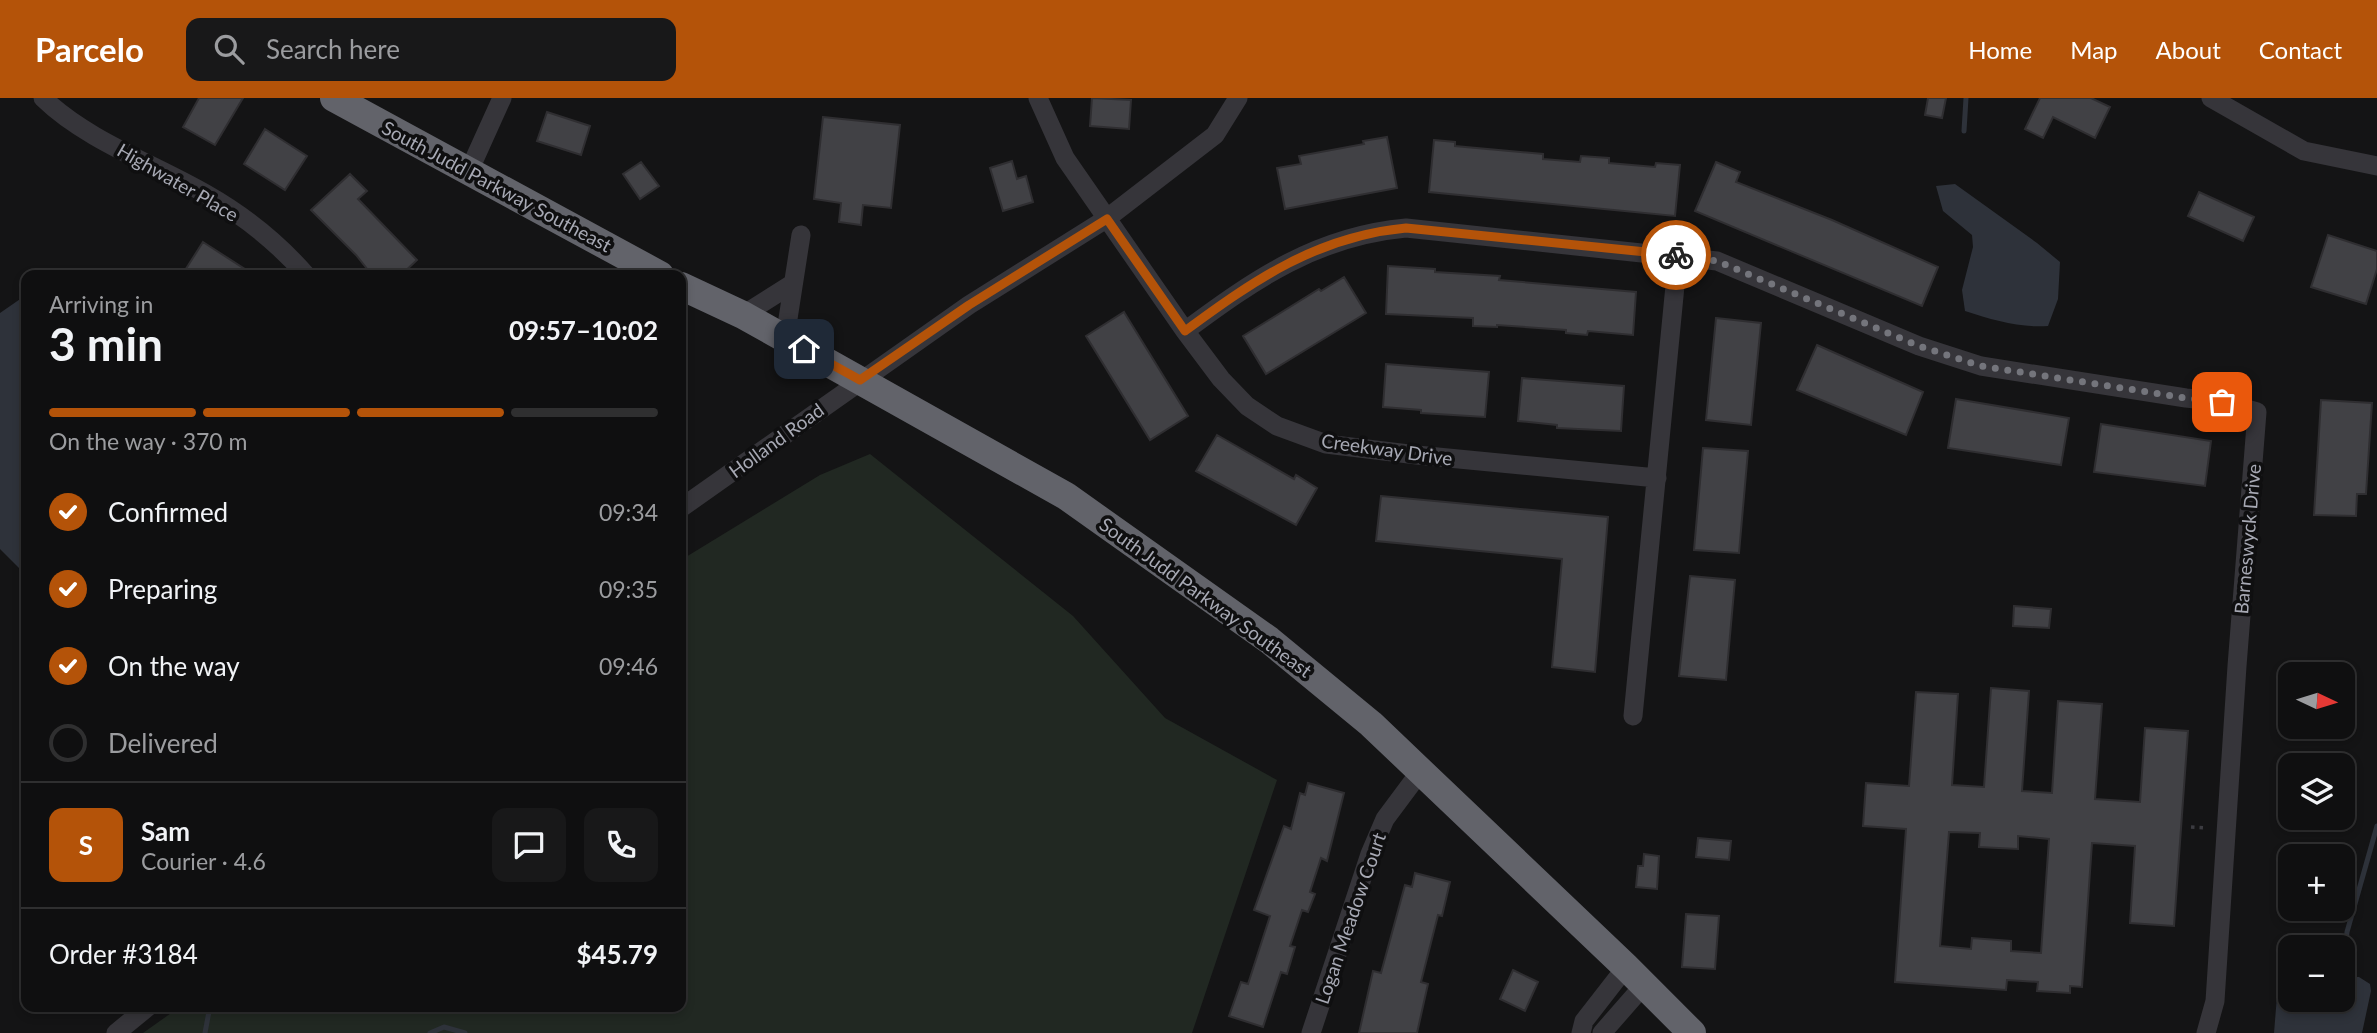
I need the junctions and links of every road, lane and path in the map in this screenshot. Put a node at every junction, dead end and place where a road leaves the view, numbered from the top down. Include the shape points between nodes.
1 (43, 98) edge
2 (334, 98) edge
3 (502, 98) edge
4 (1038, 98) edge
5 (1238, 98) edge
6 (2211, 98) edge
7 (2377, 166) edge
8 (469, 171) junction
9 (1107, 219) junction
10 (801, 234) dead end
11 (1678, 255) junction
12 (301, 270) edge
13 (651, 270) edge
14 (792, 284) junction
15 (686, 288) edge
16 (743, 315) junction
17 (1185, 331) junction
18 (785, 338) junction
19 (860, 380) junction
20 (1657, 478) junction
21 (686, 504) edge
22 (1633, 716) dead end
23 (1420, 772) junction
24 (2191, 827) dead end
25 (2206, 828) dead end
26 (1635, 976) junction
27 (142, 1012) edge
28 (116, 1033) edge
29 (1311, 1033) edge
30 (1581, 1033) edge
31 (1602, 1033) edge
32 (1692, 1033) edge
33 (2206, 1033) edge

1 - 12 street, Highwater Place via 115,146 207,194 266,234
2 - 8 highway, South Judd Parkway Southeast
3 - 8 street
4 - 9 street, Creekway Drive via 1065,158
5 - 9 street, Holland Road via 1215,135
6 - 7 street via 2304,151
8 - 13 highway, South Judd Parkway Southeast
9 - 17 street, Creekway Drive
9 - 19 street, Holland Road
10 - 14 street
11 - 17 street, Barneswyck Drive via 1406,228 1373,231 1317,248 1263,275
11 - 20 street
11 - 33 street, Barneswyck Drive via 1717,261 1919,346 1981,366 2222,402 2257,412 2215,1001
14 - 16 street
14 - 18 street
15 - 16 highway, South Judd Parkway Southeast
16 - 18 highway, South Judd Parkway Southeast
17 - 20 street, Creekway Drive via 1247,406 1277,426 1326,444
18 - 19 highway, South Judd Parkway Southeast
19 - 21 street, Holland Road
19 - 23 highway, South Judd Parkway Southeast via 1066,496 1269,640 1371,724
20 - 22 street
23 - 26 highway, South Judd Parkway Southeast
23 - 29 street, Logan Meadow Court via 1385,819 1370,854
24 - 25 path
26 - 30 street via 1584,1021
26 - 31 street
26 - 32 highway, South Judd Parkway Southeast
27 - 28 street

